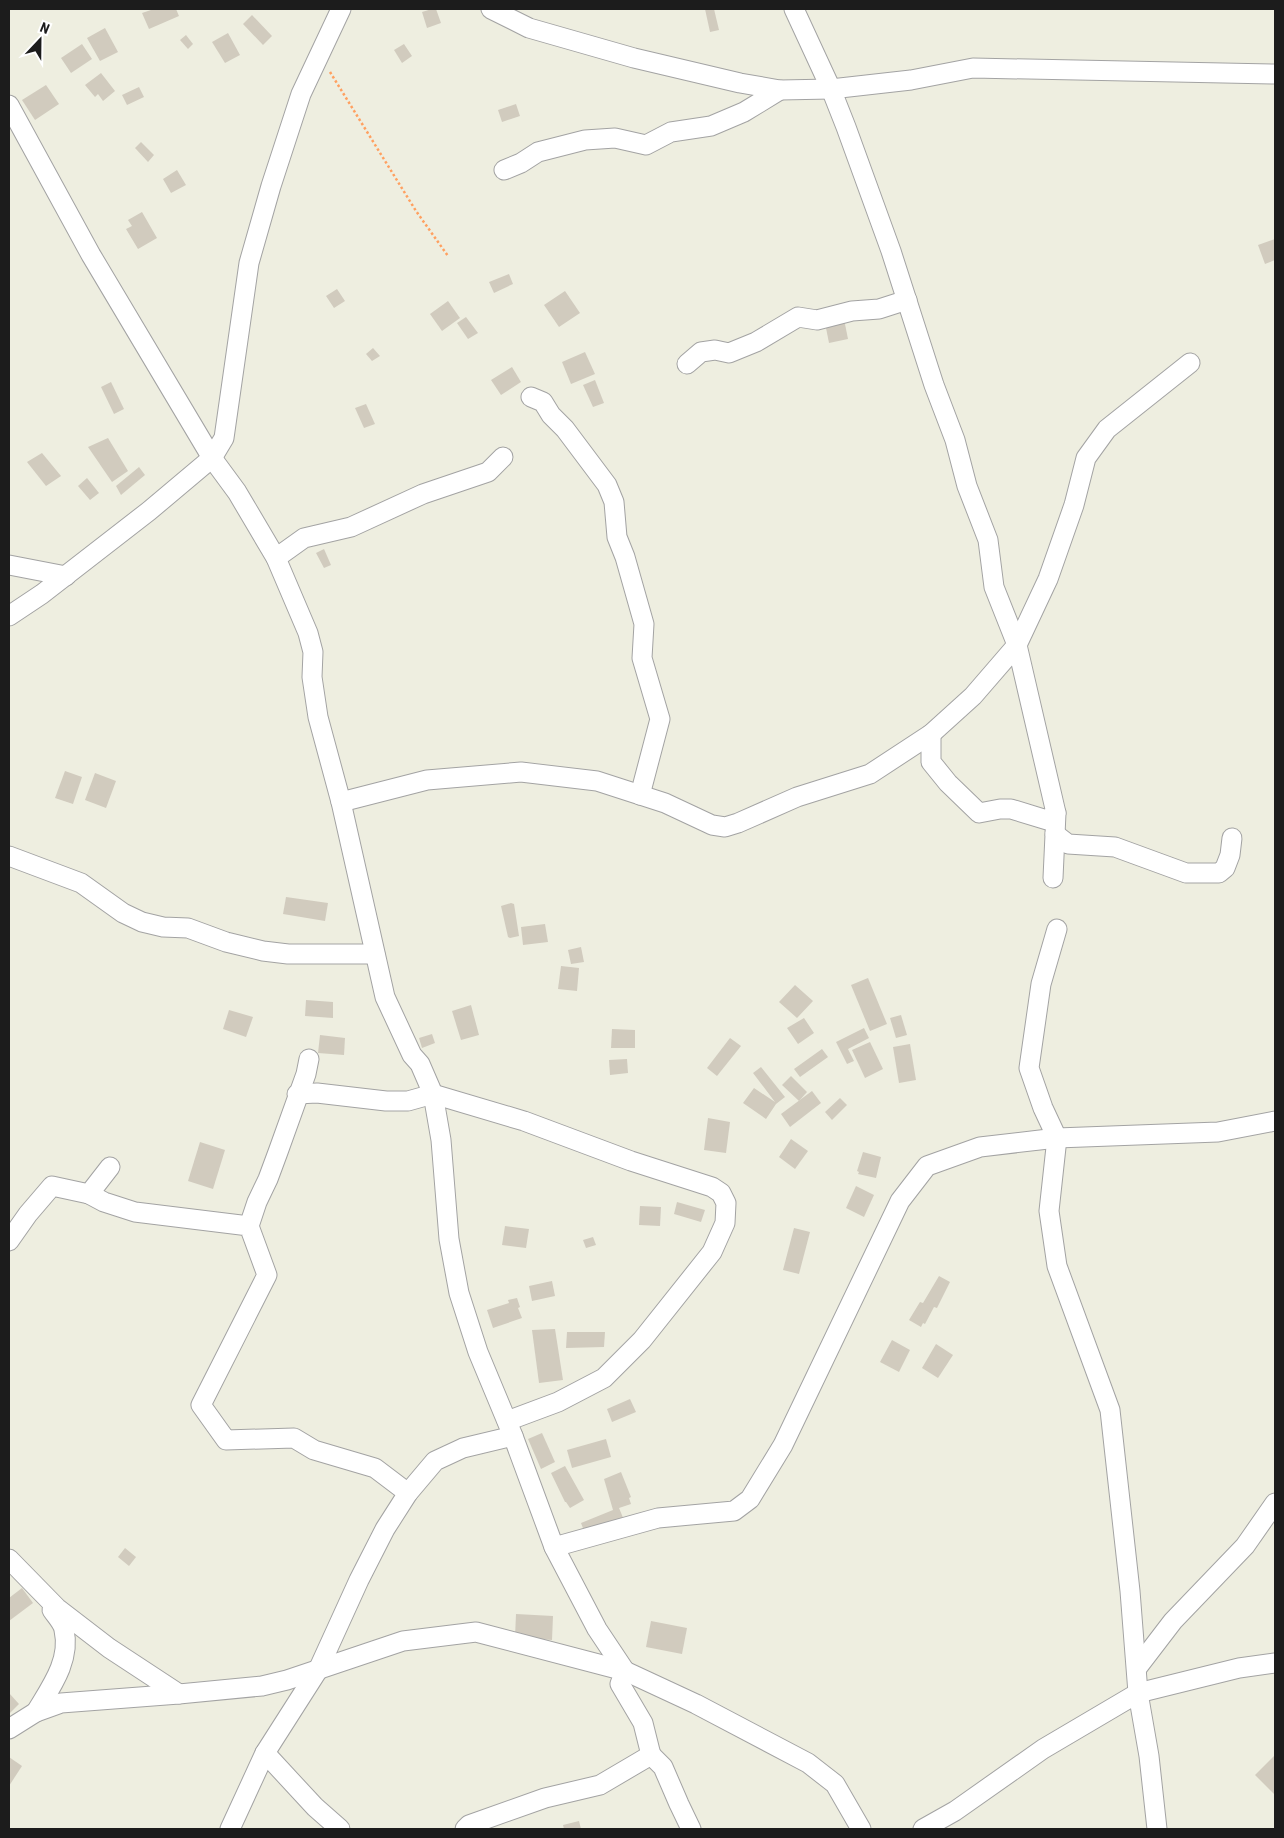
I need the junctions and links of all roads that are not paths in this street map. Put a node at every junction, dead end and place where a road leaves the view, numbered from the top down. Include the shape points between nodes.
1 (341, 9) edge
2 (491, 9) edge
3 (794, 9) edge
4 (1275, 74) edge
5 (831, 89) junction
6 (780, 90) junction
7 (9, 105) edge
8 (504, 170) dead end
9 (907, 300) junction
10 (1190, 363) dead end
11 (687, 364) dead end
12 (531, 397) dead end
13 (503, 457) dead end
14 (212, 458) junction
15 (276, 558) junction
16 (9, 565) edge
17 (66, 576) junction
18 (9, 616) edge
19 (1017, 645) junction
20 (931, 734) junction
21 (640, 795) junction
22 (341, 802) junction
23 (1056, 813) junction
24 (1055, 834) junction
25 (1232, 838) dead end
26 (9, 856) edge
27 (1053, 878) dead end
28 (1057, 929) dead end
29 (375, 954) junction
30 (309, 1059) dead end
31 (297, 1094) junction
32 (433, 1094) junction
33 (1275, 1121) edge
34 (1057, 1138) junction
35 (110, 1167) dead end
36 (89, 1194) junction
37 (249, 1226) junction
38 (9, 1241) edge
39 (510, 1428) junction
40 (408, 1493) junction
41 (1275, 1503) edge
42 (554, 1546) junction
43 (9, 1559) edge
44 (36, 1586) junction
45 (1275, 1663) edge
46 (1137, 1668) junction
47 (318, 1670) junction
48 (624, 1671) junction
49 (1138, 1693) junction
50 (179, 1694) junction
51 (36, 1712) junction
52 (9, 1729) edge
53 (265, 1752) junction
54 (651, 1755) junction
55 (230, 1829) edge
56 (340, 1829) edge
57 (465, 1829) edge
58 (691, 1829) edge
59 (861, 1829) edge
60 (923, 1829) edge
61 (1157, 1829) edge

1 - 14 street via 301,94 271,186 249,263 224,438
2 - 6 street via 529,28 634,58
3 - 5 street
4 - 5 street via 973,68 910,80
5 - 6 street
5 - 9 street
6 - 8 street via 744,112 711,126 671,132 646,145 615,138 585,140 538,152
7 - 14 street via 91,255
9 - 11 street via 817,320 798,317 756,342 729,353 701,352
9 - 19 street via 955,440 967,486 988,540 994,588
10 - 19 street via 1107,429 1086,458 1074,505 1048,579
12 - 21 street via 543,402 565,429 607,486 614,502 618,537 644,624 642,658 660,719
13 - 15 street via 488,472 423,494 351,527 304,538
14 - 15 street via 237,492
14 - 17 street
15 - 22 street via 308,632 313,652 312,676 318,717
16 - 17 street
17 - 18 street
19 - 20 street via 973,696
19 - 23 street
20 - 21 street via 870,774 797,797 726,827 712,825 665,802
20 - 23 street via 931,762 979,813 1011,809 1047,820
21 - 22 street via 597,781 521,772 427,780
22 - 29 street
23 - 24 street
24 - 25 street via 1068,844 1116,847 1186,872 1202,873 1219,873 1225,868
24 - 27 street
26 - 29 street via 81,883 123,913 142,922 188,928 263,951
28 - 34 street via 1041,984 1030,1068
29 - 32 street via 384,997
30 - 31 street
31 - 32 street via 317,1093 386,1102 408,1101
31 - 37 street
32 - 39 street via 442,1140 449,1239 459,1293 478,1352
32 - 39 street via 524,1121 712,1187 721,1193 726,1203 725,1223 712,1252 642,1340 604,1378
33 - 34 street via 1218,1132
34 - 42 street via 980,1147 927,1166 900,1201 784,1445 750,1499 734,1511 658,1518
34 - 46 street via 1049,1211 1057,1266 1110,1410
35 - 36 street
36 - 37 street via 135,1212
36 - 38 street via 52,1186
37 - 40 street via 267,1275 201,1405 226,1440 294,1438 314,1450 375,1468
39 - 40 street via 435,1461
39 - 42 street
40 - 47 street via 385,1528
41 - 46 street via 1245,1546 1172,1621
42 - 48 street via 597,1629
43 - 44 street
44 - 50 street via 57,1608 108,1648
44 - 51 street via 64,1628 66,1650 61,1669
45 - 49 street via 1239,1668
46 - 49 street
47 - 48 street via 403,1642 476,1632
47 - 50 street via 262,1686
47 - 53 street
48 - 54 street via 620,1684 643,1723
48 - 59 street via 696,1704 808,1763 835,1784
49 - 60 street via 1043,1749 955,1811
49 - 61 street
50 - 51 street via 61,1703
51 - 52 street
53 - 55 street
53 - 56 street via 315,1807
54 - 57 street via 600,1785 545,1798
54 - 58 street via 663,1767

